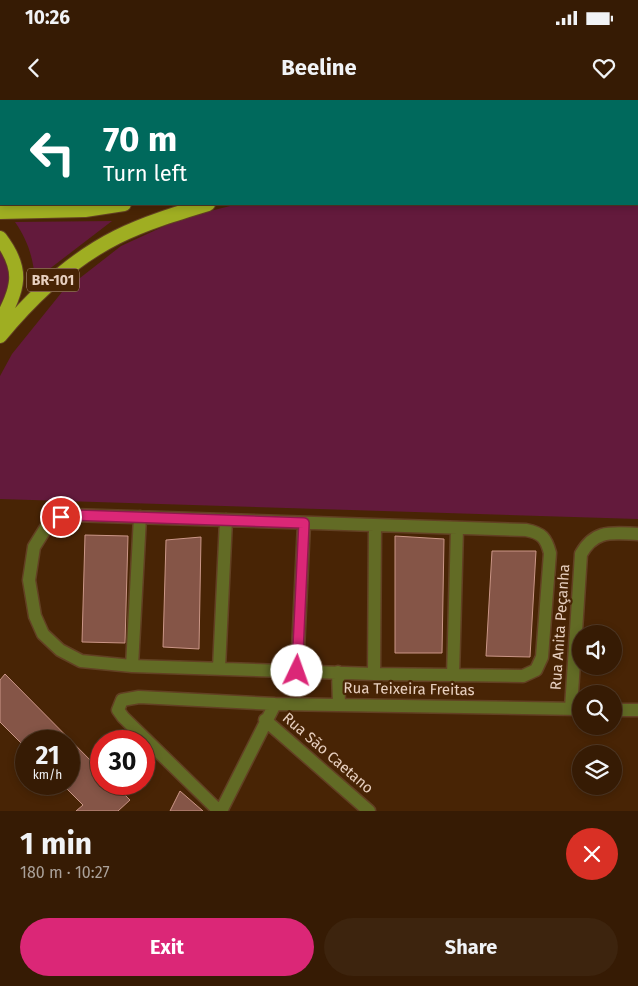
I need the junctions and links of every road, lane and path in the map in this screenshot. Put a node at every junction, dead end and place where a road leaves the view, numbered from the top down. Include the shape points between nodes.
1 (112, 205) edge
2 (205, 205) edge
3 (99, 206) edge
4 (0, 212) edge
5 (0, 238) edge
6 (0, 323) edge
7 (0, 336) edge
8 (140, 517) junction
9 (226, 520) junction
10 (304, 523) junction
11 (375, 526) junction
12 (457, 528) junction
13 (638, 534) edge
14 (132, 666) junction
15 (219, 668) junction
16 (297, 671) junction
17 (338, 672) junction
18 (374, 674) junction
19 (453, 676) junction
20 (577, 685) edge
21 (274, 704) junction
22 (338, 704) junction
23 (572, 708) edge
24 (622, 710) edge
25 (638, 710) edge
26 (265, 720) junction
27 (220, 811) edge
28 (369, 811) edge

1 - 3 highway
2 - 7 highway, BR-101 via 118,236 43,288
3 - 4 highway
5 - 6 highway via 17,266 17,281
8 - 9 street
8 - 14 street
8 - 14 street via 61,517 47,526 34,547 29,580 35,616 43,634 60,650 81,661
9 - 10 street
9 - 15 street
10 - 11 street
10 - 16 street
11 - 12 street
11 - 18 street
12 - 19 street
12 - 19 street via 540,533 547,541 550,553 542,657 536,670 523,676
13 - 20 street, Rua Anita Peçanha via 598,535 588,542 581,554
14 - 15 street
15 - 16 street
16 - 17 street
17 - 18 street
17 - 22 street
18 - 19 street
21 - 22 street, Rua Teixeira Freitas
21 - 26 street
21 - 27 street, Rua Teixeira Freitas via 139,697 119,703 118,710 123,717
22 - 23 street, Rua Teixeira Freitas
24 - 25 street
26 - 27 street
26 - 28 street, Rua São Caetano

